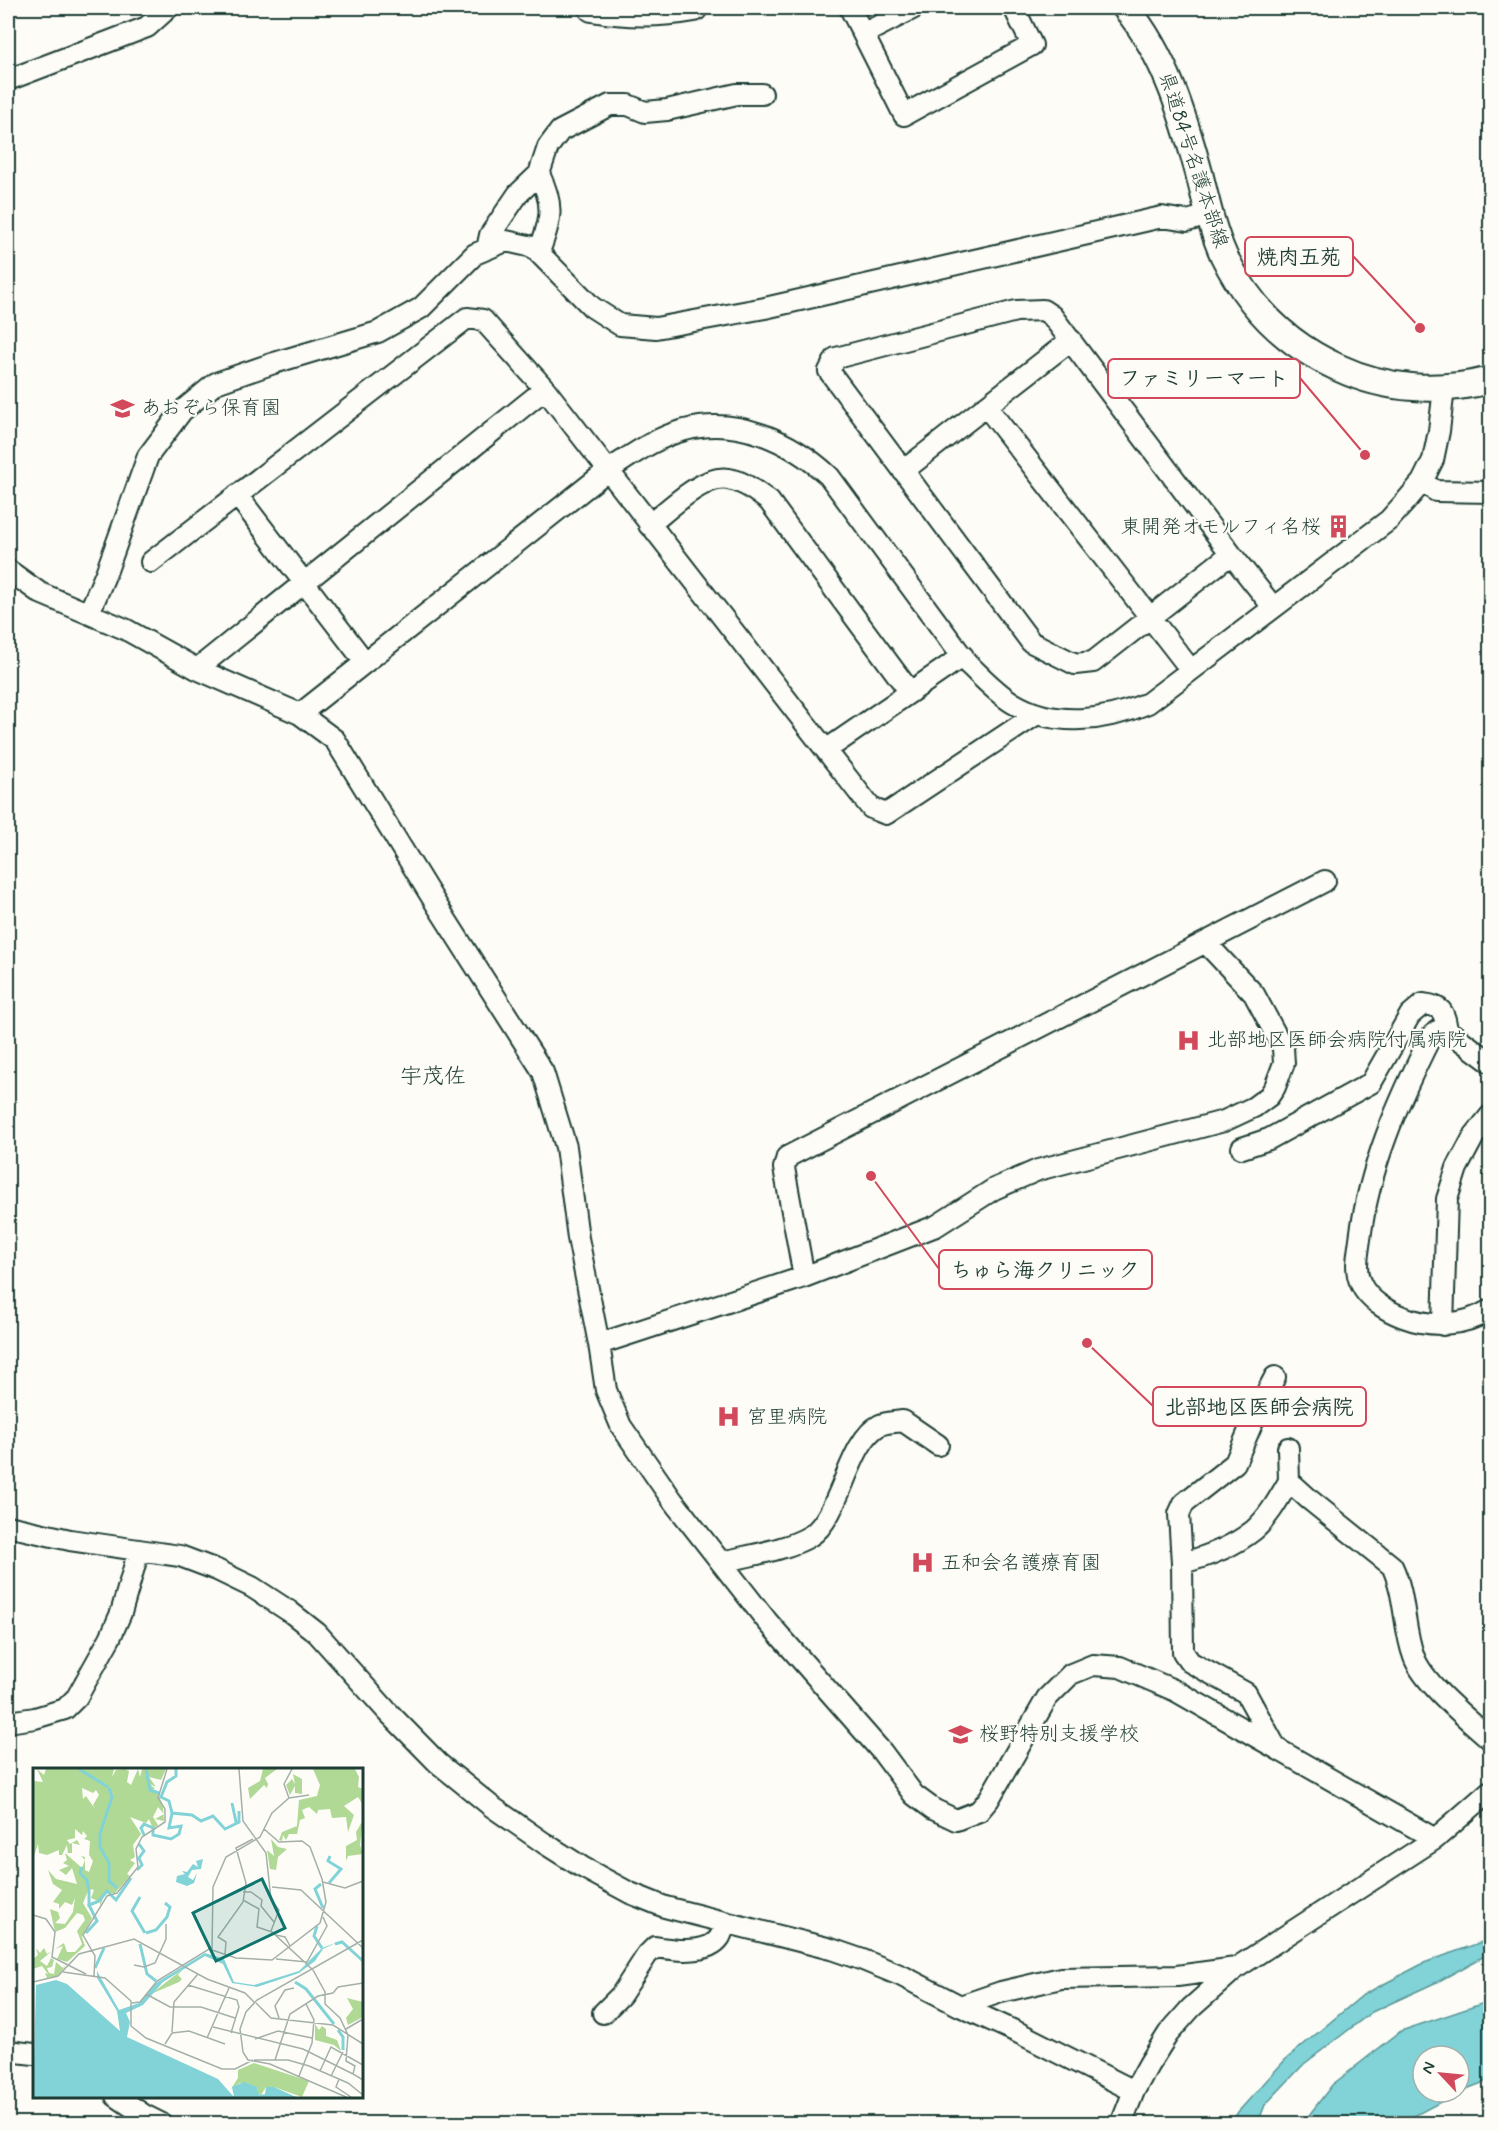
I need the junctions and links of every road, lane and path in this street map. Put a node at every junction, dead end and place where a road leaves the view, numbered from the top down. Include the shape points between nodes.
1 (168, 8) edge
2 (592, 8) edge
3 (694, 8) edge
4 (850, 8) edge
5 (915, 8) edge
6 (1014, 8) edge
7 (1126, 8) edge
8 (863, 34) junction
9 (8, 80) edge
10 (762, 94) dead end
11 (539, 174) junction
12 (1210, 215) junction
13 (487, 249) junction
14 (539, 252) junction
15 (1071, 340) junction
16 (1491, 380) edge
17 (1444, 388) junction
18 (545, 389) junction
19 (986, 406) junction
20 (607, 471) junction
21 (903, 471) junction
22 (1422, 482) junction
23 (1491, 492) edge
24 (237, 495) junction
25 (650, 525) junction
26 (1230, 554) junction
27 (151, 562) dead end
28 (10, 574) edge
29 (304, 583) junction
30 (1273, 607) junction
31 (89, 613) junction
32 (1150, 617) junction
33 (963, 656) junction
34 (365, 662) junction
35 (196, 669) junction
36 (1191, 670) junction
37 (910, 692) junction
38 (300, 714) junction
39 (1037, 714) junction
40 (826, 750) junction
41 (1324, 881) dead end
42 (1206, 943) junction
43 (1448, 1030) junction
44 (1491, 1062) edge
45 (1491, 1116) edge
46 (1242, 1149) dead end
47 (804, 1277) junction
48 (1491, 1310) edge
49 (1443, 1325) junction
50 (599, 1344) junction
51 (1275, 1377) dead end
52 (938, 1445) dead end
53 (1288, 1448) dead end
54 (1289, 1481) junction
55 (8, 1526) edge
56 (139, 1550) junction
57 (722, 1562) junction
58 (1182, 1563) junction
59 (8, 1722) edge
60 (1491, 1739) edge
61 (1275, 1746) junction
62 (1491, 1791) edge
63 (1435, 1839) junction
64 (726, 1923) junction
65 (1236, 1968) junction
66 (960, 2006) junction
67 (603, 2013) dead end
68 (8, 2051) edge
69 (33, 2054) edge
70 (1134, 2091) junction
71 (118, 2098) edge
72 (162, 2124) edge
73 (1121, 2124) edge

1 - 9 street via 147,27
2 - 3 main road via 673,12
4 - 8 street
5 - 8 street
6 - 8 street via 1032,45 904,116
7 - 12 main road, 県道84号名護本部線 via 1155,49 1174,94
10 - 11 street via 737,94 645,112 628,105 610,105 560,131 548,147
11 - 13 street via 495,227
11 - 14 street via 550,201 549,226
12 - 14 street via 1187,221 1162,217 765,308 656,328 620,325 592,307
12 - 17 main road, 県道84号名護本部線 via 1224,255 1245,293 1292,343 1316,358 1376,381
13 - 14 street via 506,241
13 - 31 street via 475,254 421,308 378,332 216,383 182,411 148,456
15 - 19 street
15 - 21 street via 1044,310 1016,311 837,358 829,371
15 - 26 street
16 - 17 main road, 県道84号名護本部線
17 - 22 street via 1432,460
18 - 20 street
18 - 24 street via 483,320 467,318
18 - 29 street
19 - 21 street
19 - 32 street
20 - 25 street
20 - 33 street via 655,441 686,429 717,426 753,431 787,444 829,477
20 - 34 street
21 - 32 street via 1031,642 1075,664 1093,662
22 - 23 street via 1436,491
22 - 30 street via 1389,520
24 - 27 street
24 - 29 street
25 - 37 street via 701,484 726,478 749,486 769,501
25 - 40 street
26 - 30 street
26 - 32 street
28 - 31 street via 40,593
29 - 34 street
29 - 35 street
30 - 36 street
31 - 35 street
32 - 36 street
33 - 37 street
33 - 39 street via 992,688
34 - 38 street
35 - 38 street
36 - 39 street via 1148,703 1130,711 1073,720
37 - 40 street
38 - 50 street via 335,740 543,1072 567,1148 578,1238
39 - 40 street via 886,814 871,808
41 - 42 street
42 - 47 street via 787,1157 784,1168
42 - 47 street via 1254,994 1283,1048 1284,1063 1269,1096 1224,1120 1038,1170 994,1189 936,1226
43 - 44 street
43 - 46 street via 1445,1014 1435,1006 1423,1004 1410,1015 1371,1083 1269,1139
43 - 49 street via 1437,1031 1430,1038 1389,1126 1368,1192 1356,1268 1361,1285 1385,1309 1423,1323
45 - 49 street via 1474,1136 1446,1199
47 - 50 street
48 - 49 street via 1476,1319
50 - 57 street via 606,1390 621,1426
51 - 58 street via 1235,1463 1184,1503 1179,1514
52 - 57 street via 903,1421 881,1424 855,1456 824,1523 810,1536
53 - 54 street
54 - 58 street via 1254,1530 1202,1558
54 - 60 street via 1392,1566 1413,1655 1421,1672
55 - 56 street
56 - 59 street via 121,1613 77,1697 65,1709
56 - 64 street via 180,1556 217,1570 289,1611 317,1633 438,1763 544,1843 630,1893
57 - 61 street via 914,1795 956,1820 979,1811 988,1799 1047,1698 1071,1674 1093,1665 1120,1666
58 - 61 street via 1183,1652 1190,1662 1246,1693
61 - 63 street
62 - 63 street
63 - 65 street
64 - 66 street via 863,1960
64 - 67 street via 719,1939 703,1947 683,1951 655,1947
65 - 66 street via 1177,1976 1062,1977
65 - 70 street via 1168,2034
66 - 70 street
68 - 69 street
70 - 73 street
71 - 72 street

